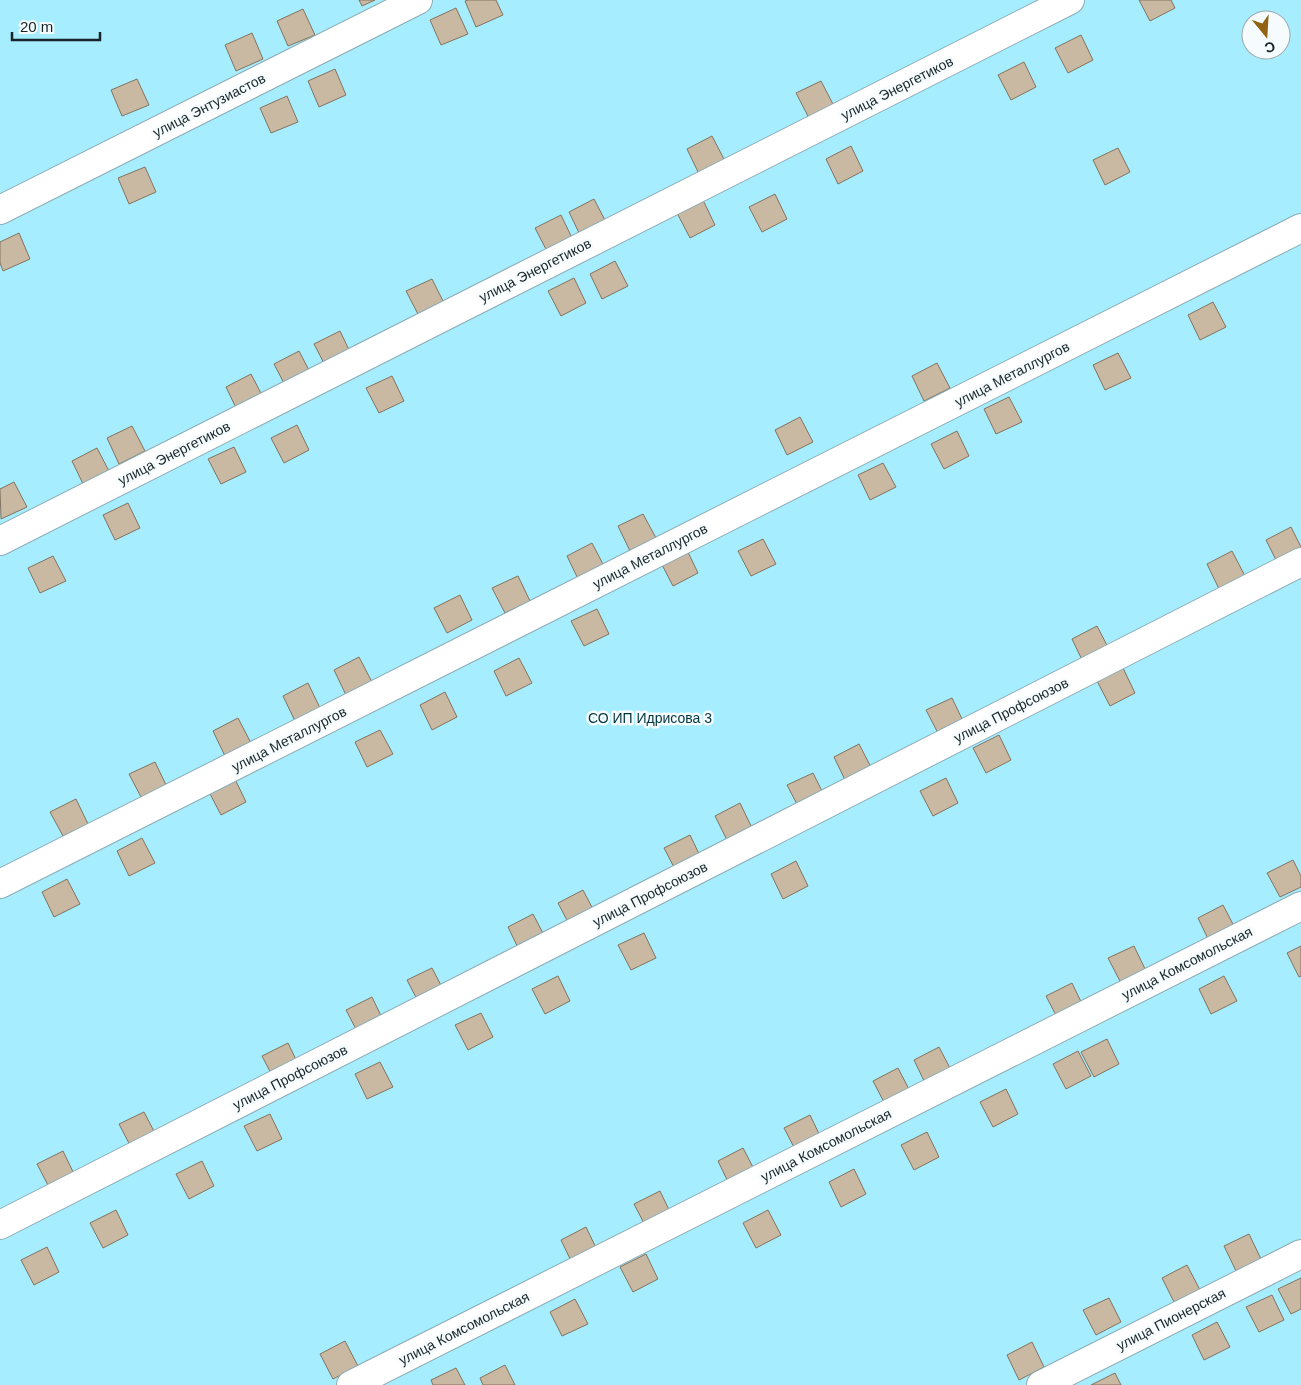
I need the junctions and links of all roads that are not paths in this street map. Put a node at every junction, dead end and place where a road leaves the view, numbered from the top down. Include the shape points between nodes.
1 (418, 0) edge
2 (1070, 0) edge
3 (0, 210) edge
4 (1301, 228) edge
5 (0, 541) edge
6 (1301, 562) edge
7 (0, 884) edge
8 (1301, 906) edge
9 (0, 1225) edge
10 (1301, 1254) edge
11 (351, 1385) edge
12 (1041, 1385) edge

1 - 3 street, улица Энтузиастов
2 - 5 street, улица Энергетиков
4 - 7 street, улица Металлургов
6 - 9 street, улица Профсоюзов
8 - 11 street, улица Комсомольская
10 - 12 street, улица Пионерская

